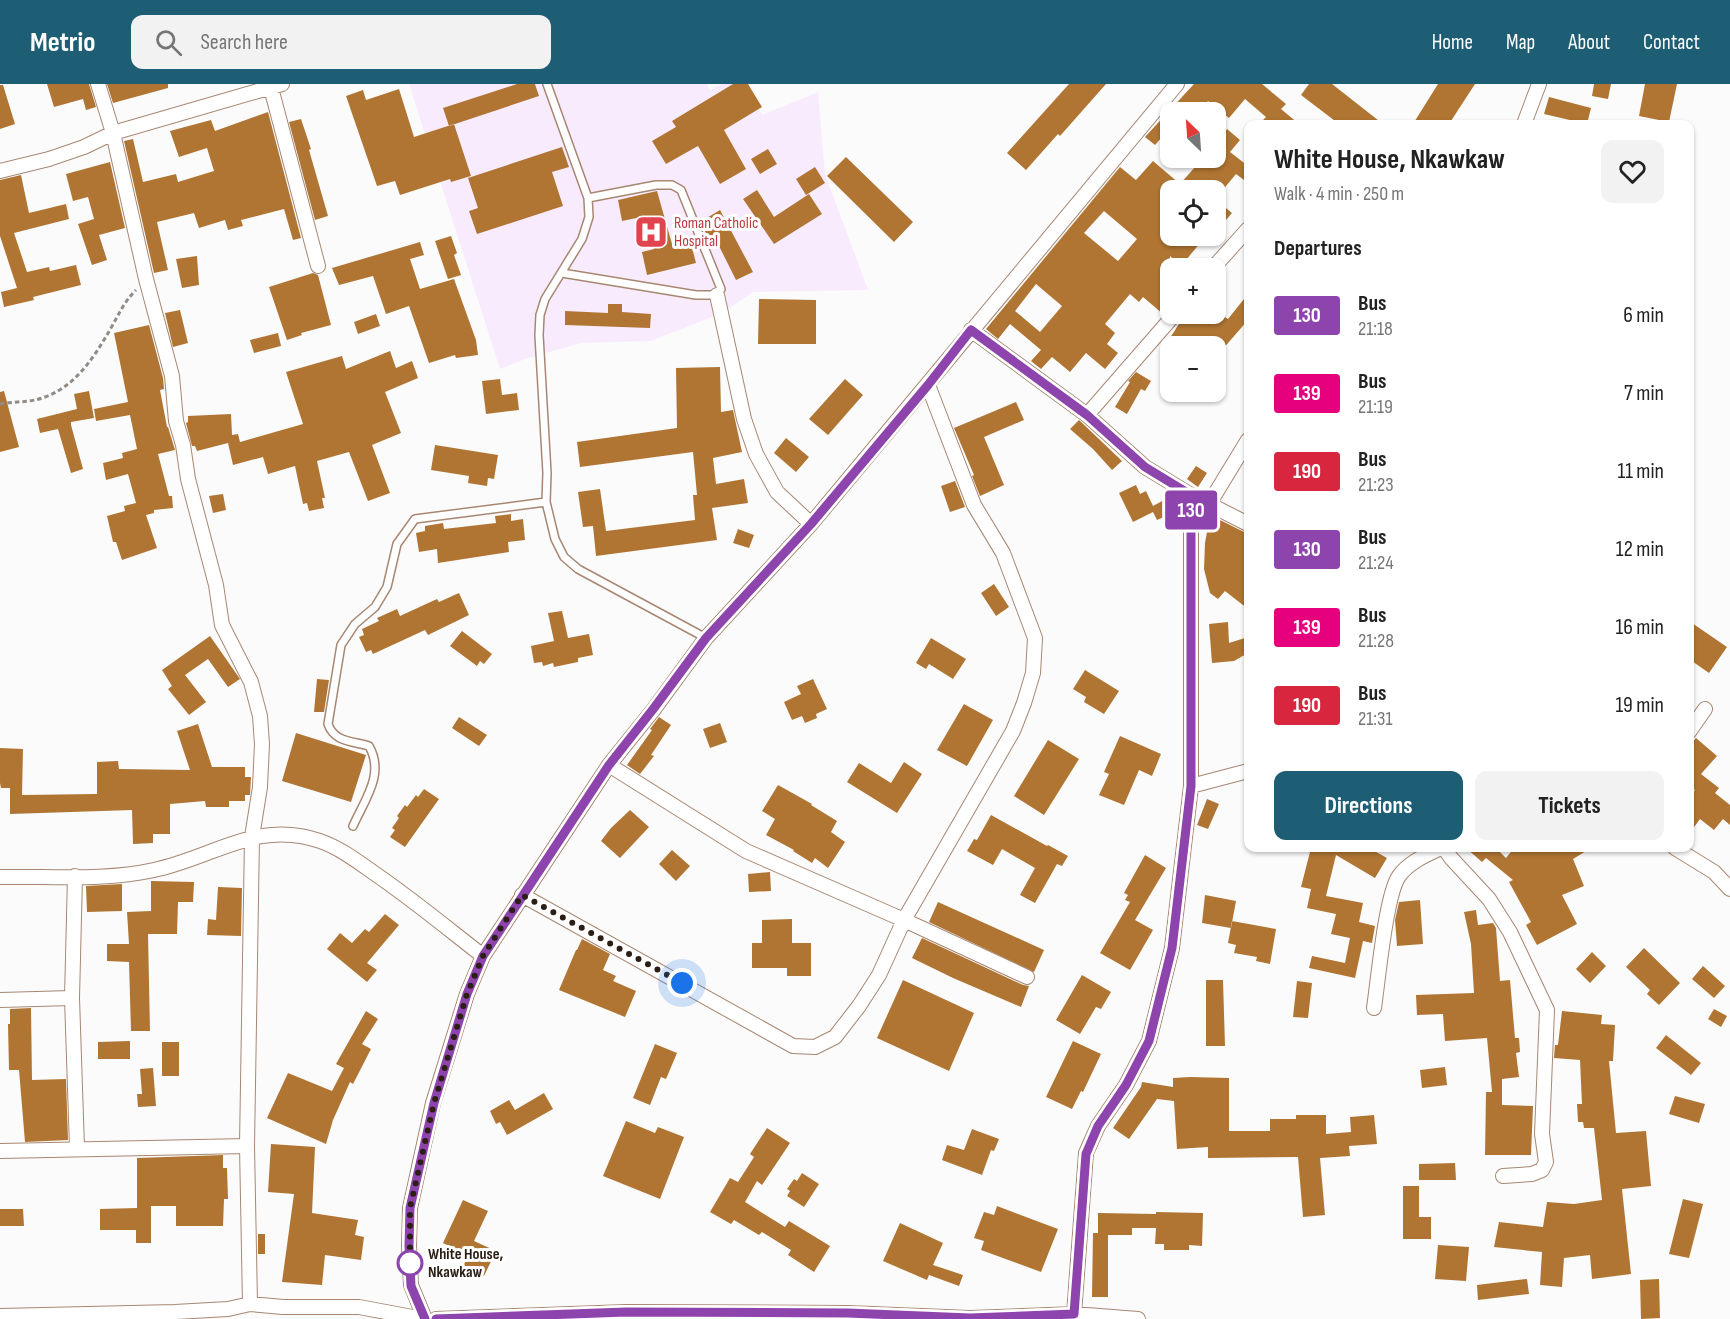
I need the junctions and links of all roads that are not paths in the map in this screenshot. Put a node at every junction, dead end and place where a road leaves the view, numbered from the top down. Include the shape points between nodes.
1 (98, 84) edge
2 (547, 84) edge
3 (1177, 84) edge
4 (1539, 84) edge
5 (274, 85) edge
6 (1526, 120) edge
7 (113, 133) junction
8 (0, 171) edge
9 (588, 198) junction
10 (1244, 234) edge
11 (1223, 258) edge
12 (318, 266) dead end
13 (562, 273) junction
14 (717, 295) junction
15 (1166, 324) edge
16 (971, 330) junction
17 (928, 385) junction
18 (1087, 415) junction
19 (1244, 447) edge
20 (1191, 495) junction
21 (546, 502) junction
22 (1209, 504) junction
23 (1244, 522) edge
24 (811, 524) junction
25 (706, 638) junction
26 (1705, 709) dead end
27 (1694, 725) edge
28 (609, 765) junction
29 (1244, 772) edge
30 (1191, 786) junction
31 (353, 826) dead end
32 (252, 837) junction
33 (1434, 852) edge
34 (1446, 852) edge
35 (1682, 852) edge
36 (75, 876) junction
37 (0, 877) edge
38 (1730, 889) edge
39 (522, 895) junction
40 (904, 920) junction
41 (483, 956) junction
42 (1027, 977) dead end
43 (72, 998) junction
44 (0, 1000) edge
45 (1374, 1008) dead end
46 (247, 1146) junction
47 (77, 1148) junction
48 (0, 1151) edge
49 (1503, 1176) dead end
50 (250, 1304) junction
51 (229, 1314) edge
52 (1074, 1314) junction
53 (0, 1316) edge
54 (848, 1316) edge
55 (424, 1319) edge
56 (436, 1319) edge
57 (970, 1319) edge
58 (1138, 1319) edge

1 - 7 street
2 - 9 lane
3 - 16 street
4 - 6 street
5 - 7 street
5 - 12 street
7 - 8 street via 49,159
7 - 32 street via 172,376 176,421 222,625 251,682 260,716 260,787
9 - 13 lane via 589,217 582,239
9 - 14 lane via 656,185 672,184 681,190 718,280 721,289
10 - 11 street
13 - 14 lane
13 - 21 lane via 540,315
14 - 24 street via 744,419 756,454 777,492
15 - 18 street
16 - 17 street
16 - 18 street
17 - 24 street
17 - 40 street via 974,505 1003,553 1035,638 1033,673 1013,731
18 - 20 street via 1145,467
19 - 22 street
20 - 22 street
20 - 30 street
21 - 25 lane via 555,539 564,557 578,569
21 - 31 lane via 415,519 397,544 387,586 375,607 341,645 328,724 336,737 369,746 374,755 376,775
22 - 23 street
24 - 25 street
25 - 28 street
26 - 27 street
28 - 39 street
28 - 40 street via 746,851
29 - 30 street
30 - 52 street via 1172,948 1149,1041 1098,1126 1086,1154
32 - 36 street via 154,870
32 - 41 street via 293,834 338,848
32 - 46 street
33 - 45 street via 1411,864 1398,877 1389,908
34 - 49 street via 1494,907 1510,932 1546,1010 1542,1124 1545,1162 1542,1170 1532,1174
35 - 38 street via 1714,872
36 - 37 street
36 - 43 street
39 - 40 street via 794,1046 815,1047 835,1038 879,975
39 - 41 street
40 - 42 street
41 - 55 street via 467,994 434,1103 410,1208 411,1286
43 - 44 street
43 - 47 street
46 - 47 street
46 - 50 street
47 - 48 street
50 - 51 street
50 - 55 street via 359,1307
51 - 53 street
52 - 57 street
52 - 58 street
54 - 56 street via 626,1312
54 - 57 street

